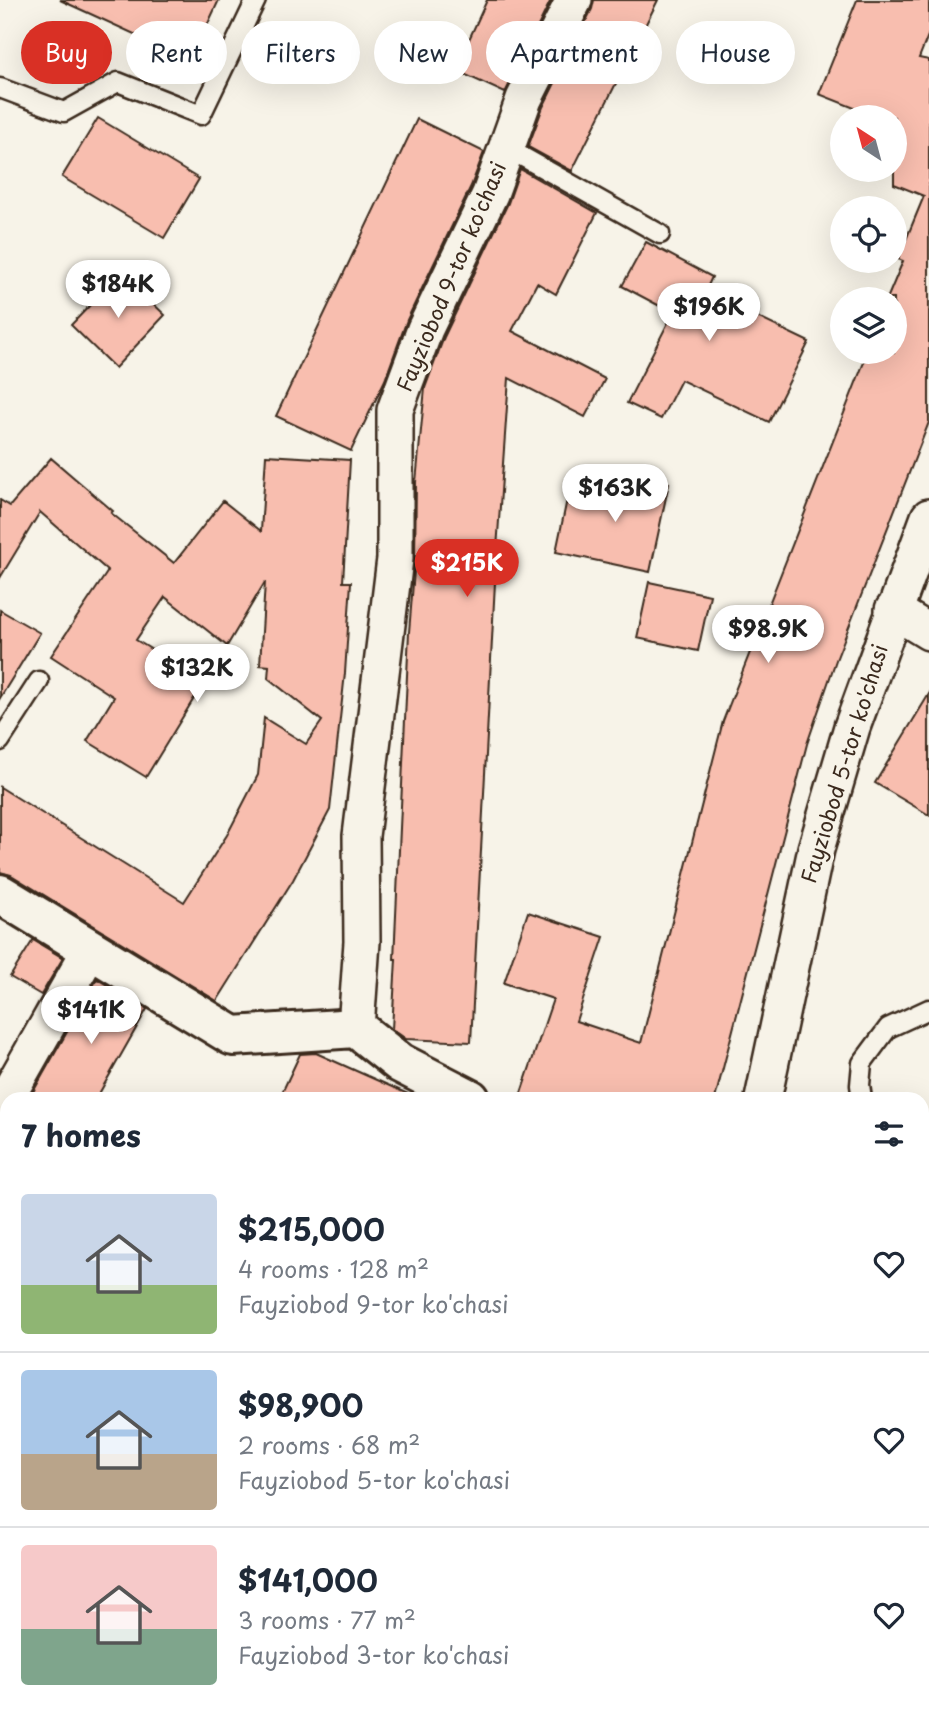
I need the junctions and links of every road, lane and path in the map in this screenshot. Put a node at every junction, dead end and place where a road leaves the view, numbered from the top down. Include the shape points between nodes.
1 (256, 0) edge
2 (574, 0) edge
3 (0, 88) edge
4 (507, 148) junction
5 (660, 234) dead end
6 (929, 517) edge
7 (893, 610) junction
8 (929, 632) edge
9 (39, 681) dead end
10 (0, 741) edge
11 (0, 894) edge
12 (90, 950) junction
13 (929, 1009) edge
14 (356, 1028) junction
15 (10, 1092) edge
16 (456, 1092) edge
17 (764, 1092) edge
18 (861, 1092) edge

1 - 3 lane via 201,115 118,82 64,112
2 - 4 street, Fayziobod 9-tor ko'chasi via 524,99
4 - 5 lane
4 - 14 street, Fayziobod 9-tor ko'chasi via 425,330 395,410 395,559 361,836 362,942
6 - 7 street, Fayziobod 5-tor ko'chasi
7 - 8 street
7 - 17 street, Fayziobod 5-tor ko'chasi via 816,849
9 - 10 lane
11 - 12 street
12 - 14 street via 233,1036
12 - 15 street
13 - 18 lane via 888,1028 862,1063
14 - 16 street via 400,1063

